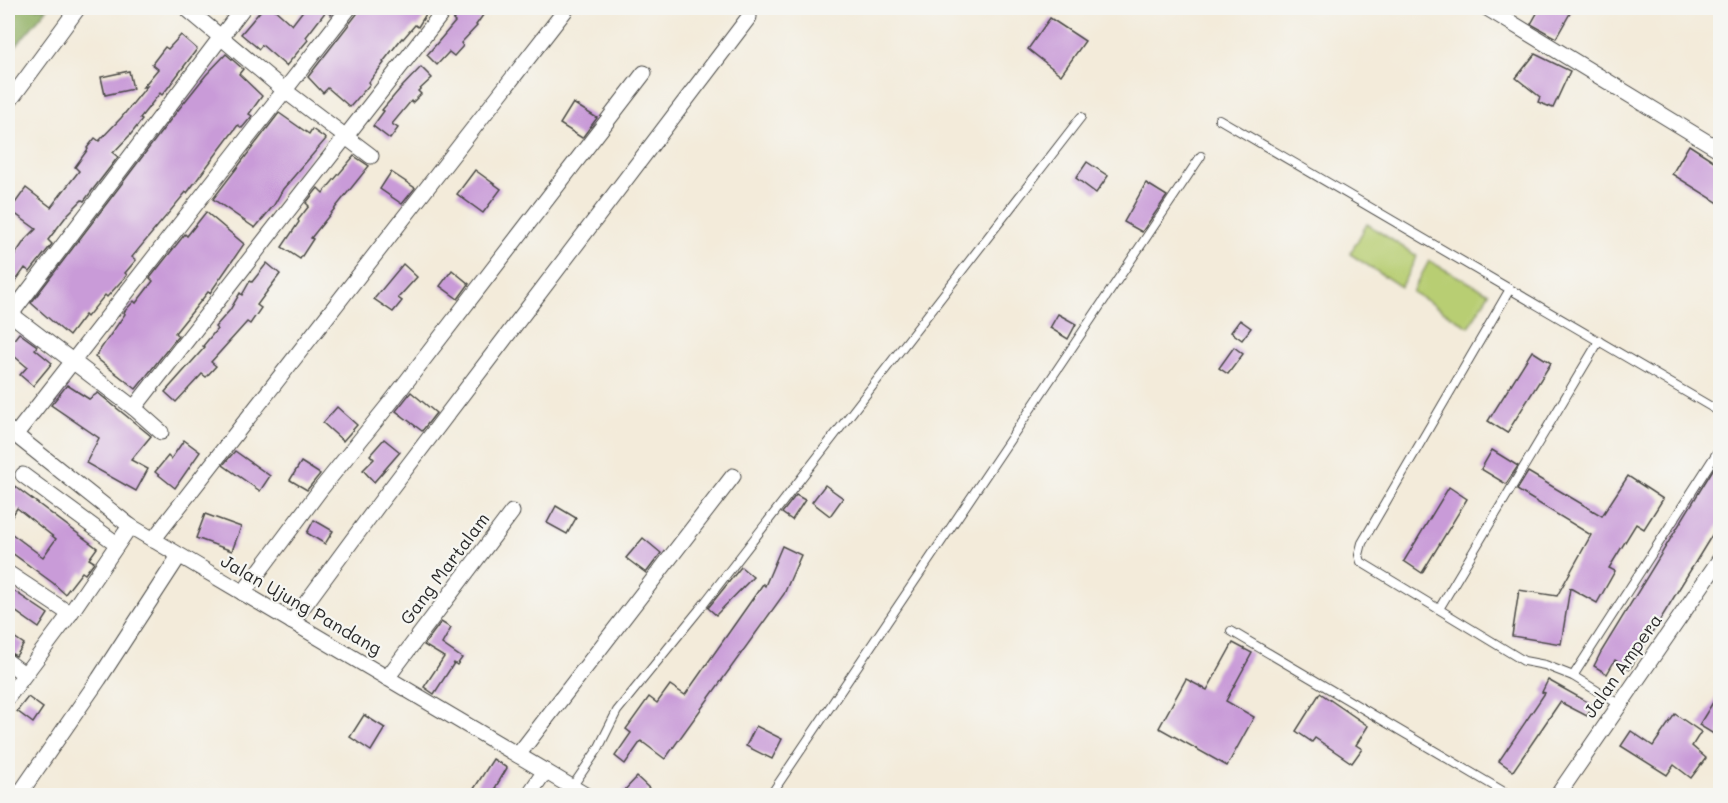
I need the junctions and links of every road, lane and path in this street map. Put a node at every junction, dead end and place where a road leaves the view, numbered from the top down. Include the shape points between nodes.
1 (78, 8) edge
2 (186, 8) edge
3 (243, 8) edge
4 (349, 8) edge
5 (446, 8) edge
6 (567, 8) edge
7 (1487, 8) edge
8 (749, 17) dead end
9 (220, 38) junction
10 (644, 73) dead end
11 (284, 90) junction
12 (8, 103) edge
13 (1081, 117) dead end
14 (1219, 119) dead end
15 (344, 136) junction
16 (1720, 150) edge
17 (371, 156) dead end
18 (1201, 156) dead end
19 (1510, 289) junction
20 (9, 313) edge
21 (1599, 341) junction
22 (73, 362) junction
23 (134, 408) junction
24 (1720, 412) edge
25 (12, 432) edge
26 (161, 432) dead end
27 (1720, 448) edge
28 (23, 475) dead end
29 (733, 476) dead end
30 (512, 512) dead end
31 (130, 526) junction
32 (153, 540) junction
33 (117, 544) junction
34 (179, 556) junction
35 (1720, 558) edge
36 (8, 573) edge
37 (243, 593) junction
38 (1439, 609) junction
39 (70, 614) junction
40 (292, 622) junction
41 (1230, 631) dead end
42 (8, 663) edge
43 (24, 674) junction
44 (1573, 676) junction
45 (387, 678) junction
46 (8, 697) edge
47 (1620, 705) junction
48 (518, 755) junction
49 (545, 771) junction
50 (572, 787) junction
51 (18, 795) edge
52 (528, 795) edge
53 (587, 795) edge
54 (771, 795) edge
55 (1511, 795) edge
56 (1557, 795) edge

1 - 12 street
2 - 9 street
3 - 9 street
4 - 11 street
5 - 15 street
6 - 32 street
7 - 16 street
8 - 40 street
9 - 11 street
9 - 20 street
10 - 37 street
11 - 15 street
11 - 22 street
13 - 50 lane via 617,711 598,749
14 - 19 lane
15 - 17 street
15 - 23 street
18 - 54 lane
19 - 21 lane
19 - 38 lane via 1362,543 1359,555 1361,562
20 - 22 street
21 - 24 lane
21 - 38 lane
22 - 23 street
22 - 25 street
23 - 26 street
25 - 31 street, Jalan Ujung Pandang
27 - 44 lane
28 - 33 street
29 - 48 street
30 - 45 street, Gang Martalam
31 - 32 street, Jalan Ujung Pandang
31 - 33 street
32 - 34 street, Jalan Ujung Pandang
33 - 39 street
34 - 37 street, Jalan Ujung Pandang
34 - 51 street
35 - 47 street, Jalan Ampera
36 - 39 street
37 - 40 street, Jalan Ujung Pandang
38 - 44 lane via 1524,661
39 - 43 street
40 - 45 street, Jalan Ujung Pandang
41 - 55 lane
42 - 43 street
43 - 46 street
44 - 47 lane
45 - 48 street, Jalan Ujung Pandang
47 - 56 street, Jalan Ampera
48 - 49 street, Jalan Ujung Pandang
49 - 50 street, Jalan Ujung Pandang
49 - 52 street
50 - 53 street, Jalan Ujung Pandang

